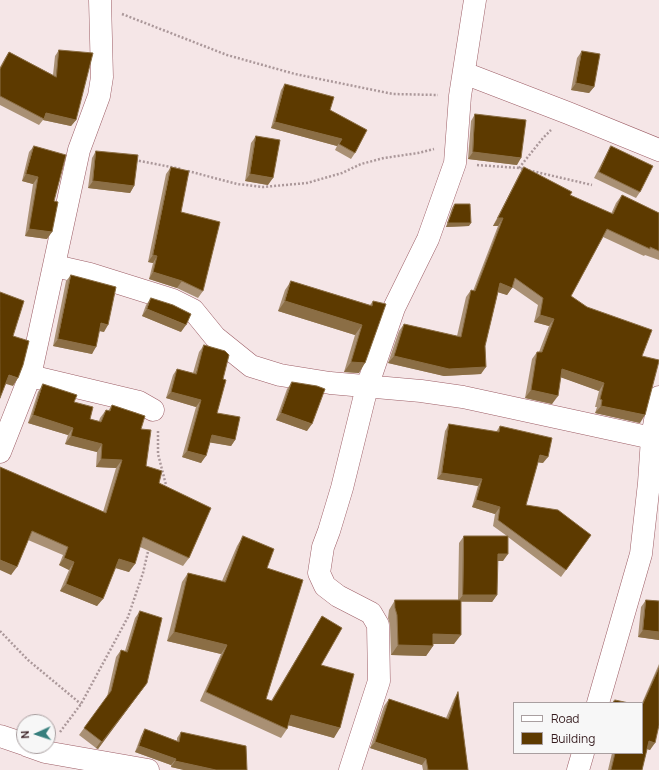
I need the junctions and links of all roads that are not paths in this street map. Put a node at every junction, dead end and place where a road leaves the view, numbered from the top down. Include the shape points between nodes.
1 (475, 0) edge
2 (100, 3) edge
3 (464, 73) junction
4 (659, 150) edge
5 (54, 266) junction
6 (30, 376) junction
7 (367, 387) junction
8 (659, 397) edge
9 (153, 410) road end
10 (652, 438) junction
11 (0, 452) edge
12 (598, 702) edge
13 (0, 736) edge
14 (16, 741) edge
15 (56, 753) edge
16 (583, 754) edge
17 (148, 770) edge
18 (350, 770) edge
19 (578, 770) edge

1 - 3 street
2 - 5 street via 100,90 79,150
3 - 4 street
3 - 7 street via 456,153 428,240 394,308
5 - 6 street
5 - 7 street via 90,274 186,306 193,310 216,337 251,366 280,375
6 - 9 street via 139,402
6 - 11 street
7 - 10 street via 463,397
7 - 18 street via 318,574 325,586 338,596 371,613 378,625 379,681
8 - 10 street
10 - 12 street via 641,554
13 - 14 street
15 - 17 street
16 - 19 street

